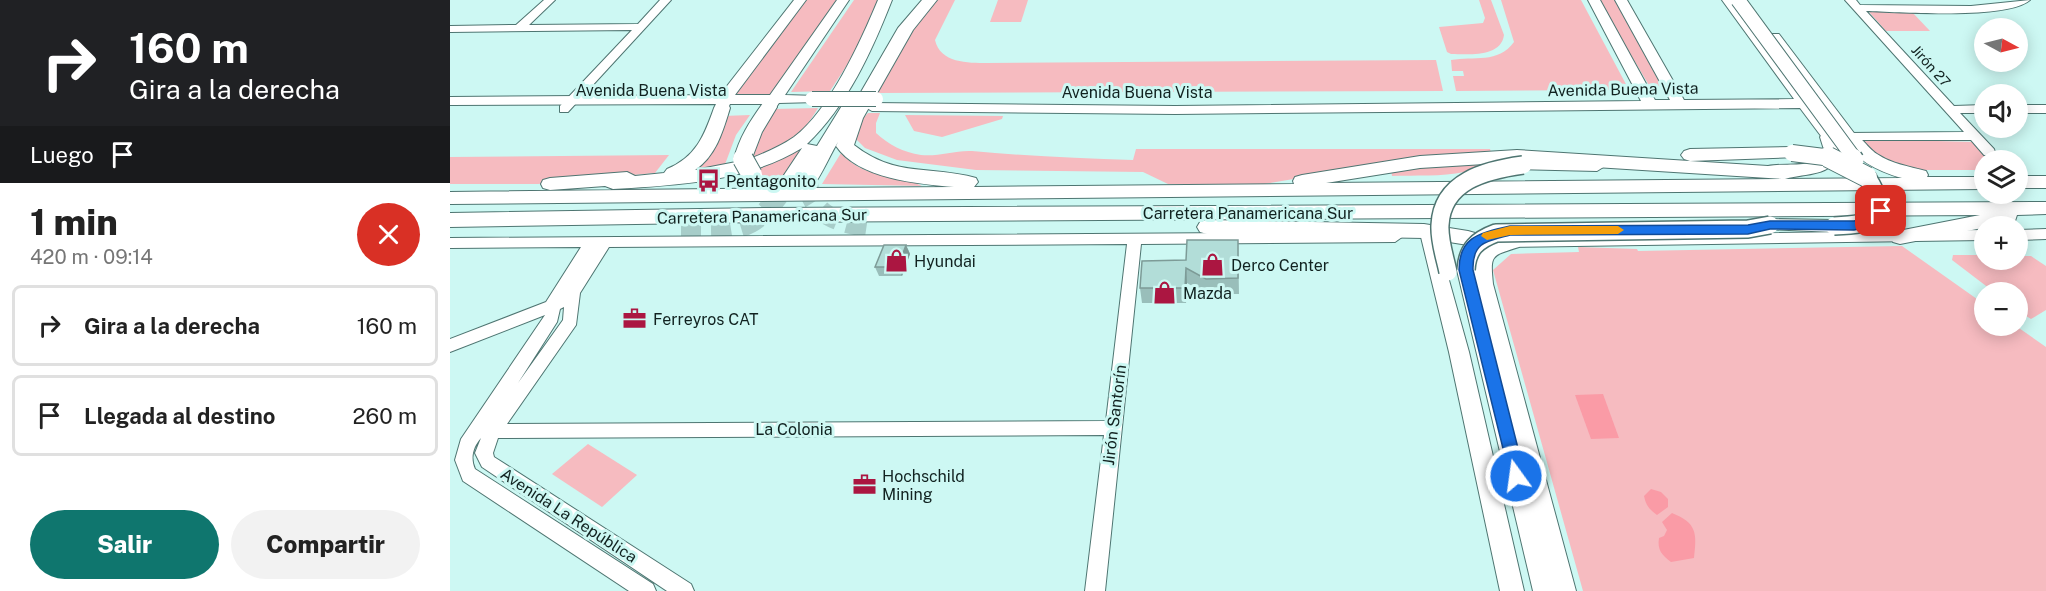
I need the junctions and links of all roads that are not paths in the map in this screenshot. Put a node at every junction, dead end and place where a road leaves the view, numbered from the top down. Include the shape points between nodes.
1 (550, 0) edge
2 (666, 0) edge
3 (801, 0) edge
4 (843, 0) edge
5 (885, 0) edge
6 (893, 0) edge
7 (922, 0) edge
8 (930, 0) edge
9 (1594, 0) edge
10 (1621, 0) edge
11 (1728, 0) edge
12 (1738, 0) edge
13 (1745, 0) edge
14 (1944, 0) edge
15 (2025, 0) edge
16 (1854, 4) edge
17 (1953, 9) junction
18 (641, 27) junction
19 (519, 28) junction
20 (450, 29) edge
21 (1811, 99) junction
22 (1677, 100) junction
23 (450, 101) edge
24 (1648, 101) junction
25 (723, 103) junction
26 (771, 103) junction
27 (568, 105) junction
28 (1974, 109) edge
29 (2028, 109) edge
30 (2046, 109) edge
31 (450, 110) edge
32 (1950, 110) junction
33 (1974, 135) edge
34 (1974, 136) edge
35 (1829, 137) joint
36 (1849, 137) junction
37 (1977, 138) edge
38 (1987, 150) edge
39 (1570, 158) junction
40 (1656, 166) junction
41 (1761, 172) junction
42 (1867, 177) junction
43 (789, 181) tunnel mouth
44 (2028, 182) edge
45 (2046, 182) edge
46 (808, 183) tunnel mouth
47 (1958, 183) junction
48 (1974, 183) edge
49 (1898, 185) junction
50 (506, 188) junction
51 (1176, 192) junction
52 (1241, 192) junction
53 (878, 194) junction
54 (450, 196) edge
55 (2042, 208) edge
56 (1358, 213) junction
57 (450, 220) edge
58 (1770, 225) junction
59 (867, 227) tunnel mouth
60 (450, 230) edge
61 (681, 231) tunnel mouth
62 (2046, 234) edge
63 (1974, 235) edge
64 (2028, 235) edge
65 (1429, 237) junction
66 (1900, 237) junction
67 (1135, 238) junction
68 (1468, 238) junction
69 (599, 242) junction
70 (450, 243) edge
71 (1513, 243) junction
72 (1457, 271) junction
73 (572, 299) junction
74 (554, 304) junction
75 (450, 346) edge
76 (1112, 428) junction
77 (493, 430) junction
78 (476, 431) junction
79 (646, 591) edge
80 (684, 591) edge
81 (1095, 591) edge
82 (1512, 591) edge
83 (1525, 591) edge
84 (1545, 591) edge
85 (1564, 591) edge

1 - 19 street
2 - 18 street
3 - 25 main road
4 - 26 main road
5 - 50 highway via 873,29 822,117 787,150 742,166 692,176
6 - 43 highway via 877,40
7 - 46 highway via 890,38 814,166
8 - 51 highway via 906,28 854,118 845,146 858,159 892,172 939,179 1141,184
9 - 24 main road
10 - 22 main road
11 - 21 main road
12 - 42 main road, bridge
13 - 21 main road
14 - 17 street
15 - 17 street via 2010,6
16 - 17 street
16 - 32 street, Jirón 27
18 - 19 street
18 - 27 street
19 - 20 street
21 - 22 main road, Avenida Buena Vista
21 - 35 main road
21 - 36 main road
22 - 24 main road, Avenida Buena Vista
23 - 27 main road, Avenida Buena Vista
24 - 26 main road, Avenida Buena Vista
25 - 26 main road, Avenida Buena Vista
25 - 27 main road, Avenida Buena Vista
25 - 50 highway via 707,148 699,159 679,171
26 - 53 highway via 746,144 747,167 760,183 799,192
27 - 31 main road, Avenida Buena Vista
28 - 32 street
29 - 30 street
32 - 33 street, Jirón 27
34 - 36 street
35 - 41 highway via 1834,153 1822,166
36 - 47 highway via 1862,153 1888,168
37 - 38 street, Jirón 27
39 - 40 highway
39 - 42 highway, bridge via 1809,154 1829,158
39 - 52 highway via 1517,156 1420,162
40 - 41 highway
40 - 72 main road, bridge via 1523,165 1482,172 1464,181 1446,203 1440,223
41 - 49 highway via 1872,179
42 - 58 main road, bridge via 1881,201 1881,211 1872,222
44 - 45 highway
47 - 48 highway
47 - 49 highway, Carretera Panamericana Sur
49 - 52 highway, Carretera Panamericana Sur
50 - 54 highway
51 - 52 highway, Carretera Panamericana Sur
51 - 53 highway, Carretera Panamericana Sur
53 - 54 highway, Carretera Panamericana Sur
55 - 56 highway, Carretera Panamericana Sur
55 - 66 highway
56 - 57 highway, Carretera Panamericana Sur
56 - 58 highway via 1395,220 1468,223
58 - 72 main road, bridge via 1748,229 1496,233 1473,244
59 - 68 highway via 1290,228 1425,231
60 - 61 highway
62 - 64 street
63 - 66 street
65 - 67 street
65 - 68 street
65 - 82 main road via 1459,351
66 - 71 street
67 - 69 street
67 - 76 street, Jirón Santorín
68 - 71 street
69 - 70 street
69 - 73 street, Avenida La República
69 - 74 street, Avenida La República
71 - 85 main road via 1488,251 1482,260 1483,274
72 - 83 main road
72 - 84 main road
73 - 74 street
73 - 77 street, Avenida La República via 571,321
74 - 75 street
74 - 78 street, Avenida La República via 546,328
76 - 77 street, La Colonia
76 - 81 street, Jirón Santorín
77 - 78 street, La Colonia
77 - 80 street, Avenida La República via 484,453 488,462
78 - 79 street, Avenida La República via 463,457 469,474

